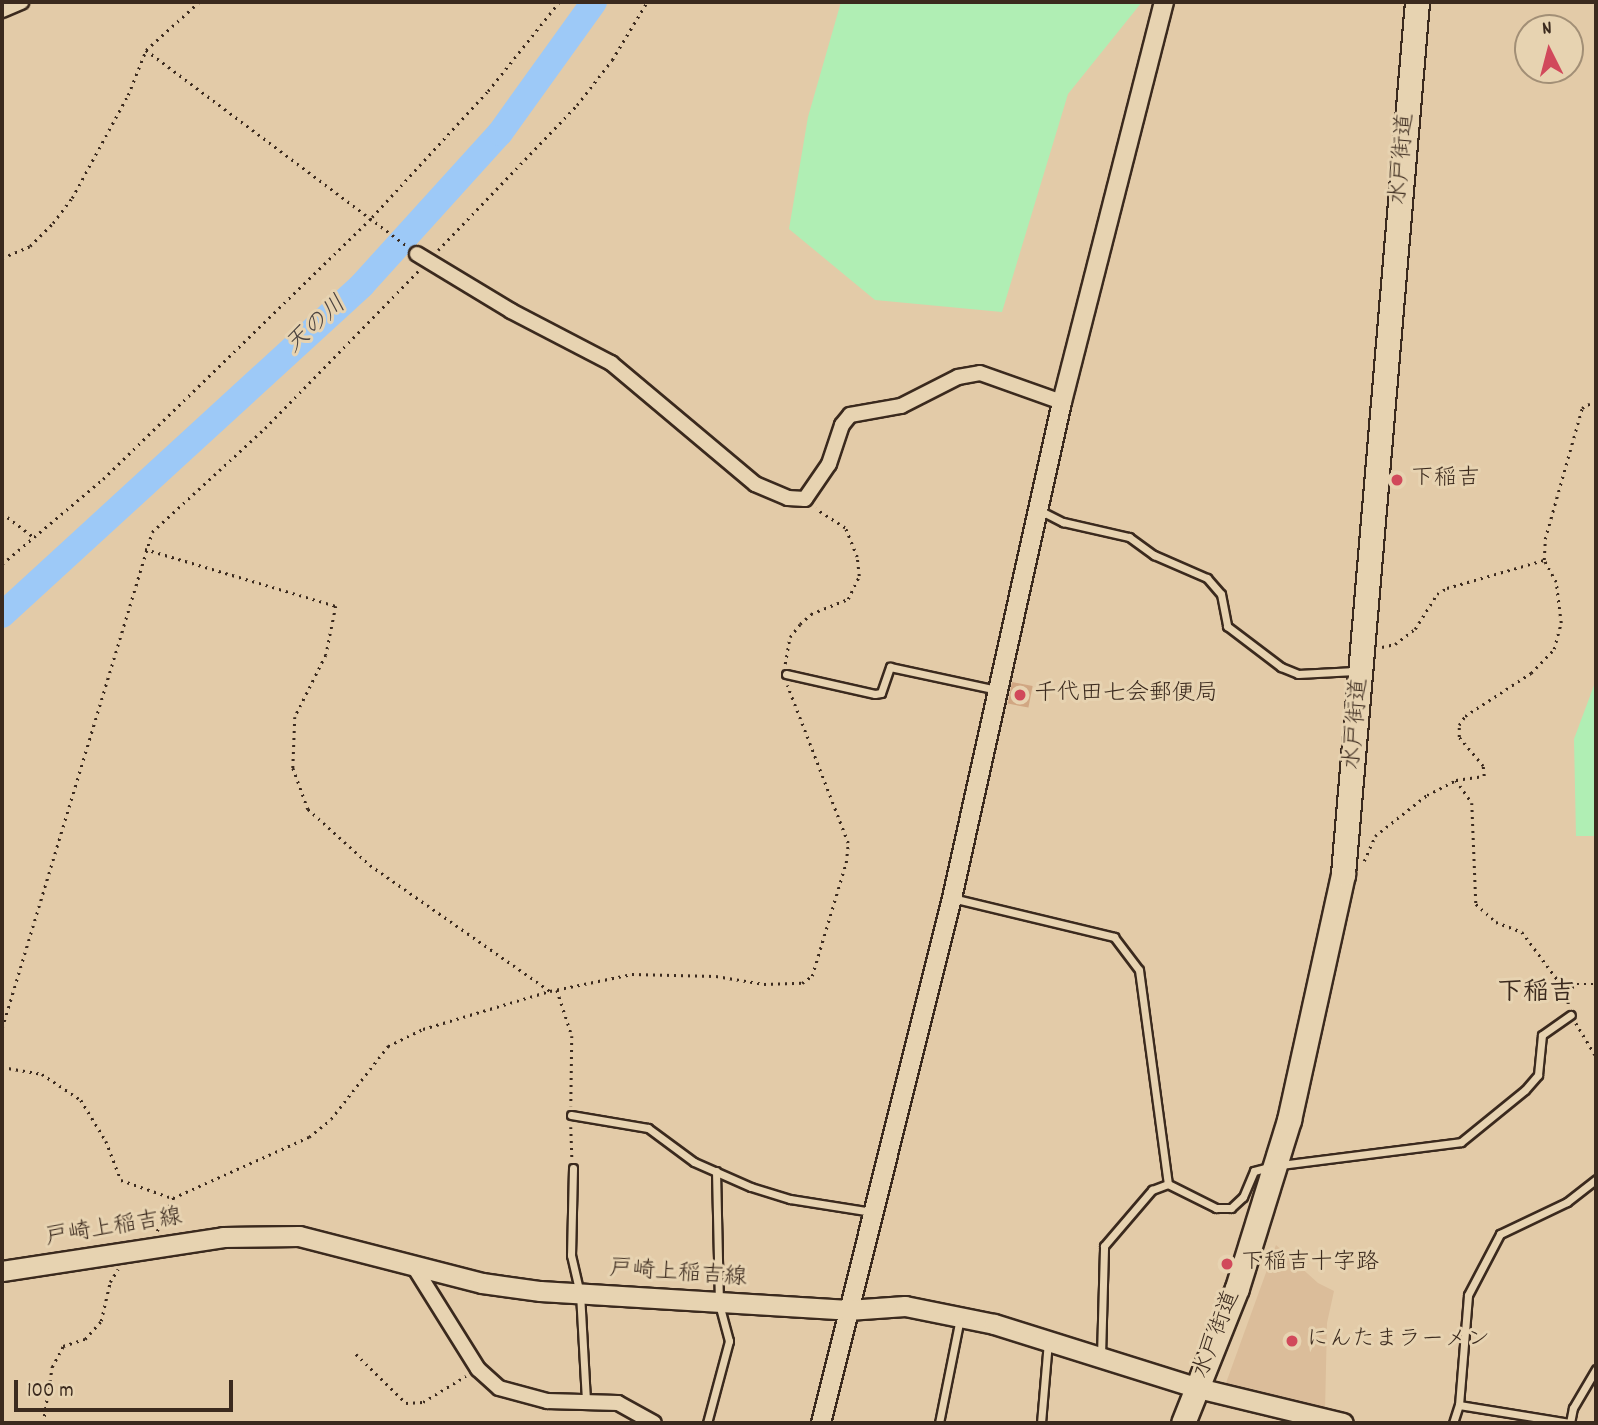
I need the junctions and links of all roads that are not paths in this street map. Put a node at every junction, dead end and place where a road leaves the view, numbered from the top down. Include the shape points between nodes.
1 (20, 2) edge
2 (1164, 2) edge
3 (1417, 2) edge
4 (2, 10) edge
5 (422, 257) road end
6 (1062, 402) junction
7 (1038, 510) junction
8 (1363, 670) junction
9 (786, 674) road end
10 (999, 691) junction
11 (951, 898) junction
12 (1571, 1015) dead end
13 (571, 1115) road end
14 (1276, 1165) junction
15 (573, 1168) road end
16 (716, 1171) junction
17 (1596, 1179) edge
18 (1168, 1184) junction
19 (873, 1213) junction
20 (413, 1265) junction
21 (2, 1271) edge
22 (580, 1293) junction
23 (719, 1304) junction
24 (848, 1310) junction
25 (960, 1317) junction
26 (1048, 1341) junction
27 (1101, 1359) junction
28 (1596, 1369) edge
29 (1198, 1388) junction
30 (586, 1402) junction
31 (1459, 1405) junction
32 (654, 1423) edge
33 (707, 1423) edge
34 (821, 1423) edge
35 (939, 1423) edge
36 (1041, 1423) edge
37 (1183, 1423) edge
38 (1343, 1423) edge
39 (1453, 1423) edge

1 - 4 street
2 - 6 street
3 - 8 highway, 水戸街道
5 - 6 street via 611,363 755,484 788,498 805,499 829,464 850,415 901,406 958,377 980,373
6 - 7 street
7 - 8 lane via 1063,522 1129,537 1154,555 1207,578 1221,594 1227,626 1281,667 1298,674
7 - 10 street
8 - 14 highway, 水戸街道 via 1343,874 1305,1060
9 - 10 lane via 875,694 881,693 891,667
10 - 11 street
11 - 18 lane via 1114,937 1139,970
11 - 19 street
12 - 14 lane via 1542,1035 1538,1075 1461,1142
13 - 16 lane via 648,1128 694,1162
14 - 18 lane via 1254,1171 1243,1196 1231,1208 1216,1208
14 - 29 highway, 水戸街道 via 1237,1288
15 - 22 lane via 571,1247
16 - 19 lane via 790,1199
16 - 23 lane
17 - 31 lane via 1567,1202 1500,1234 1468,1295
18 - 27 lane via 1152,1190 1104,1246
19 - 24 street
20 - 21 main road, 戸崎上稲吉線 via 331,1242 264,1233
20 - 22 main road, 戸崎上稲吉線 via 493,1285
20 - 30 street via 478,1369 511,1394
22 - 23 main road, 戸崎上稲吉線
22 - 30 lane
23 - 24 main road, 戸崎上稲吉線
23 - 33 lane via 729,1340
24 - 25 main road, 戸崎上稲吉線 via 905,1306
24 - 34 street
25 - 26 main road, 戸崎上稲吉線
25 - 35 lane
26 - 27 main road, 戸崎上稲吉線
26 - 36 lane
27 - 29 main road, 戸崎上稲吉線
28 - 31 lane via 1573,1408 1570,1423
29 - 37 highway, 水戸街道
29 - 38 main road, 戸崎上稲吉線
30 - 32 street via 618,1403
31 - 39 lane

